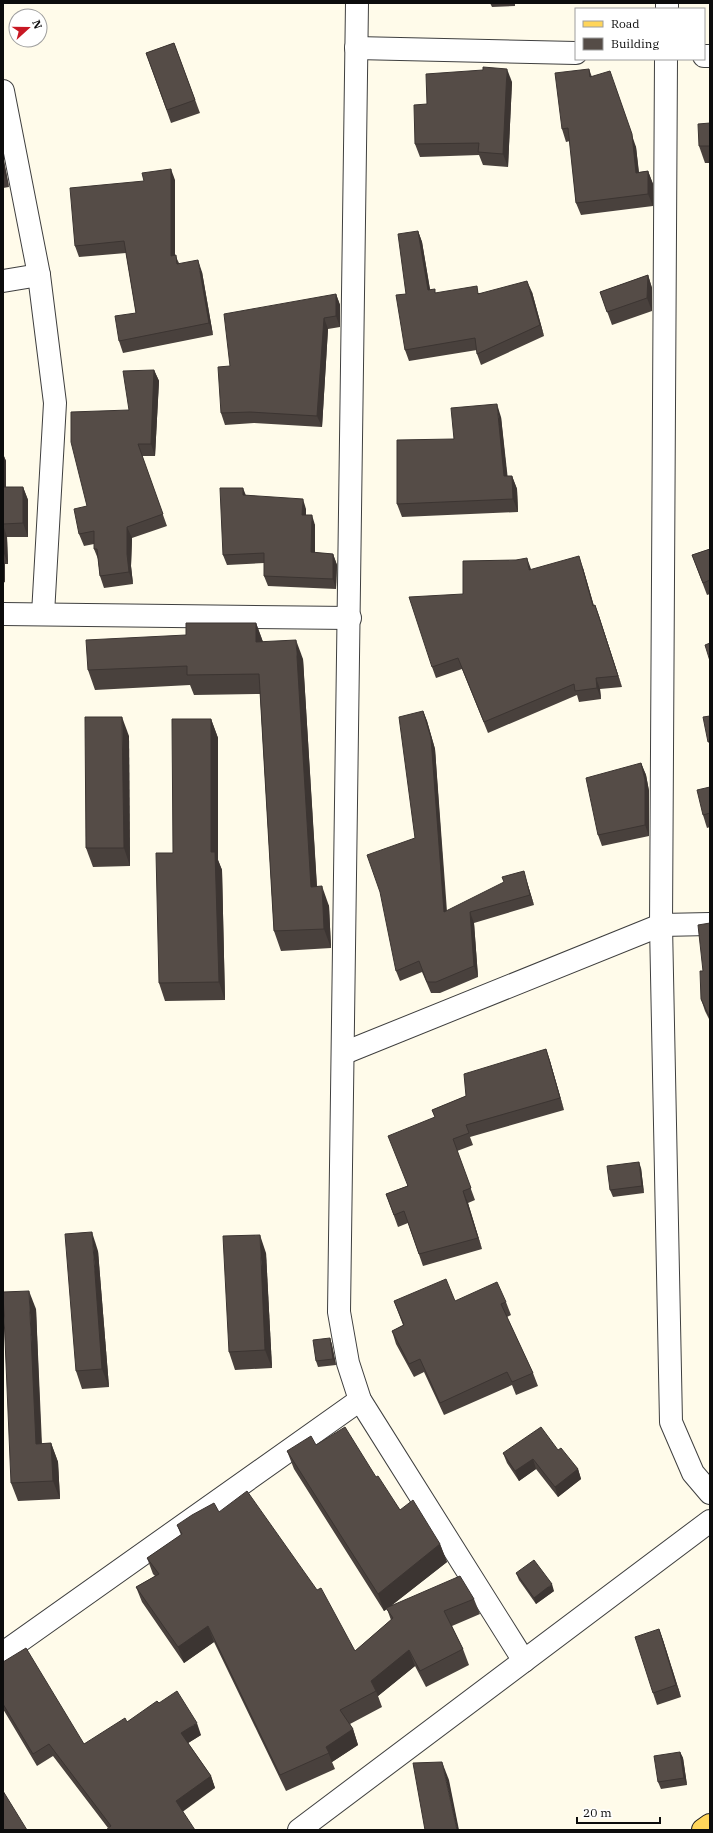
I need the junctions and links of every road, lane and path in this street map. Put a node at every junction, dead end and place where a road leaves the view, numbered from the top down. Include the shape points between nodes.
1 (357, 3) edge
2 (356, 48) junction
3 (575, 53) edge
4 (666, 60) edge
5 (3, 91) edge
6 (39, 275) junction
7 (3, 281) edge
8 (3, 614) edge
9 (43, 614) junction
10 (350, 618) junction
11 (710, 924) edge
12 (661, 925) junction
13 (344, 1053) junction
14 (360, 1400) junction
15 (710, 1493) edge
16 (710, 1521) edge
17 (3, 1653) edge
18 (524, 1661) junction
19 (710, 1825) edge
20 (299, 1830) edge
21 (703, 1830) edge

1 - 2 street
2 - 3 street
2 - 10 street
4 - 12 street
5 - 6 street
6 - 7 street
6 - 9 street via 54,403
8 - 9 street
9 - 10 street
10 - 13 street
11 - 12 street
12 - 13 street
12 - 15 street via 671,1422 693,1473
13 - 14 street via 339,1312 348,1363
14 - 17 street
14 - 18 street
16 - 18 street
18 - 20 street
19 - 21 main road

